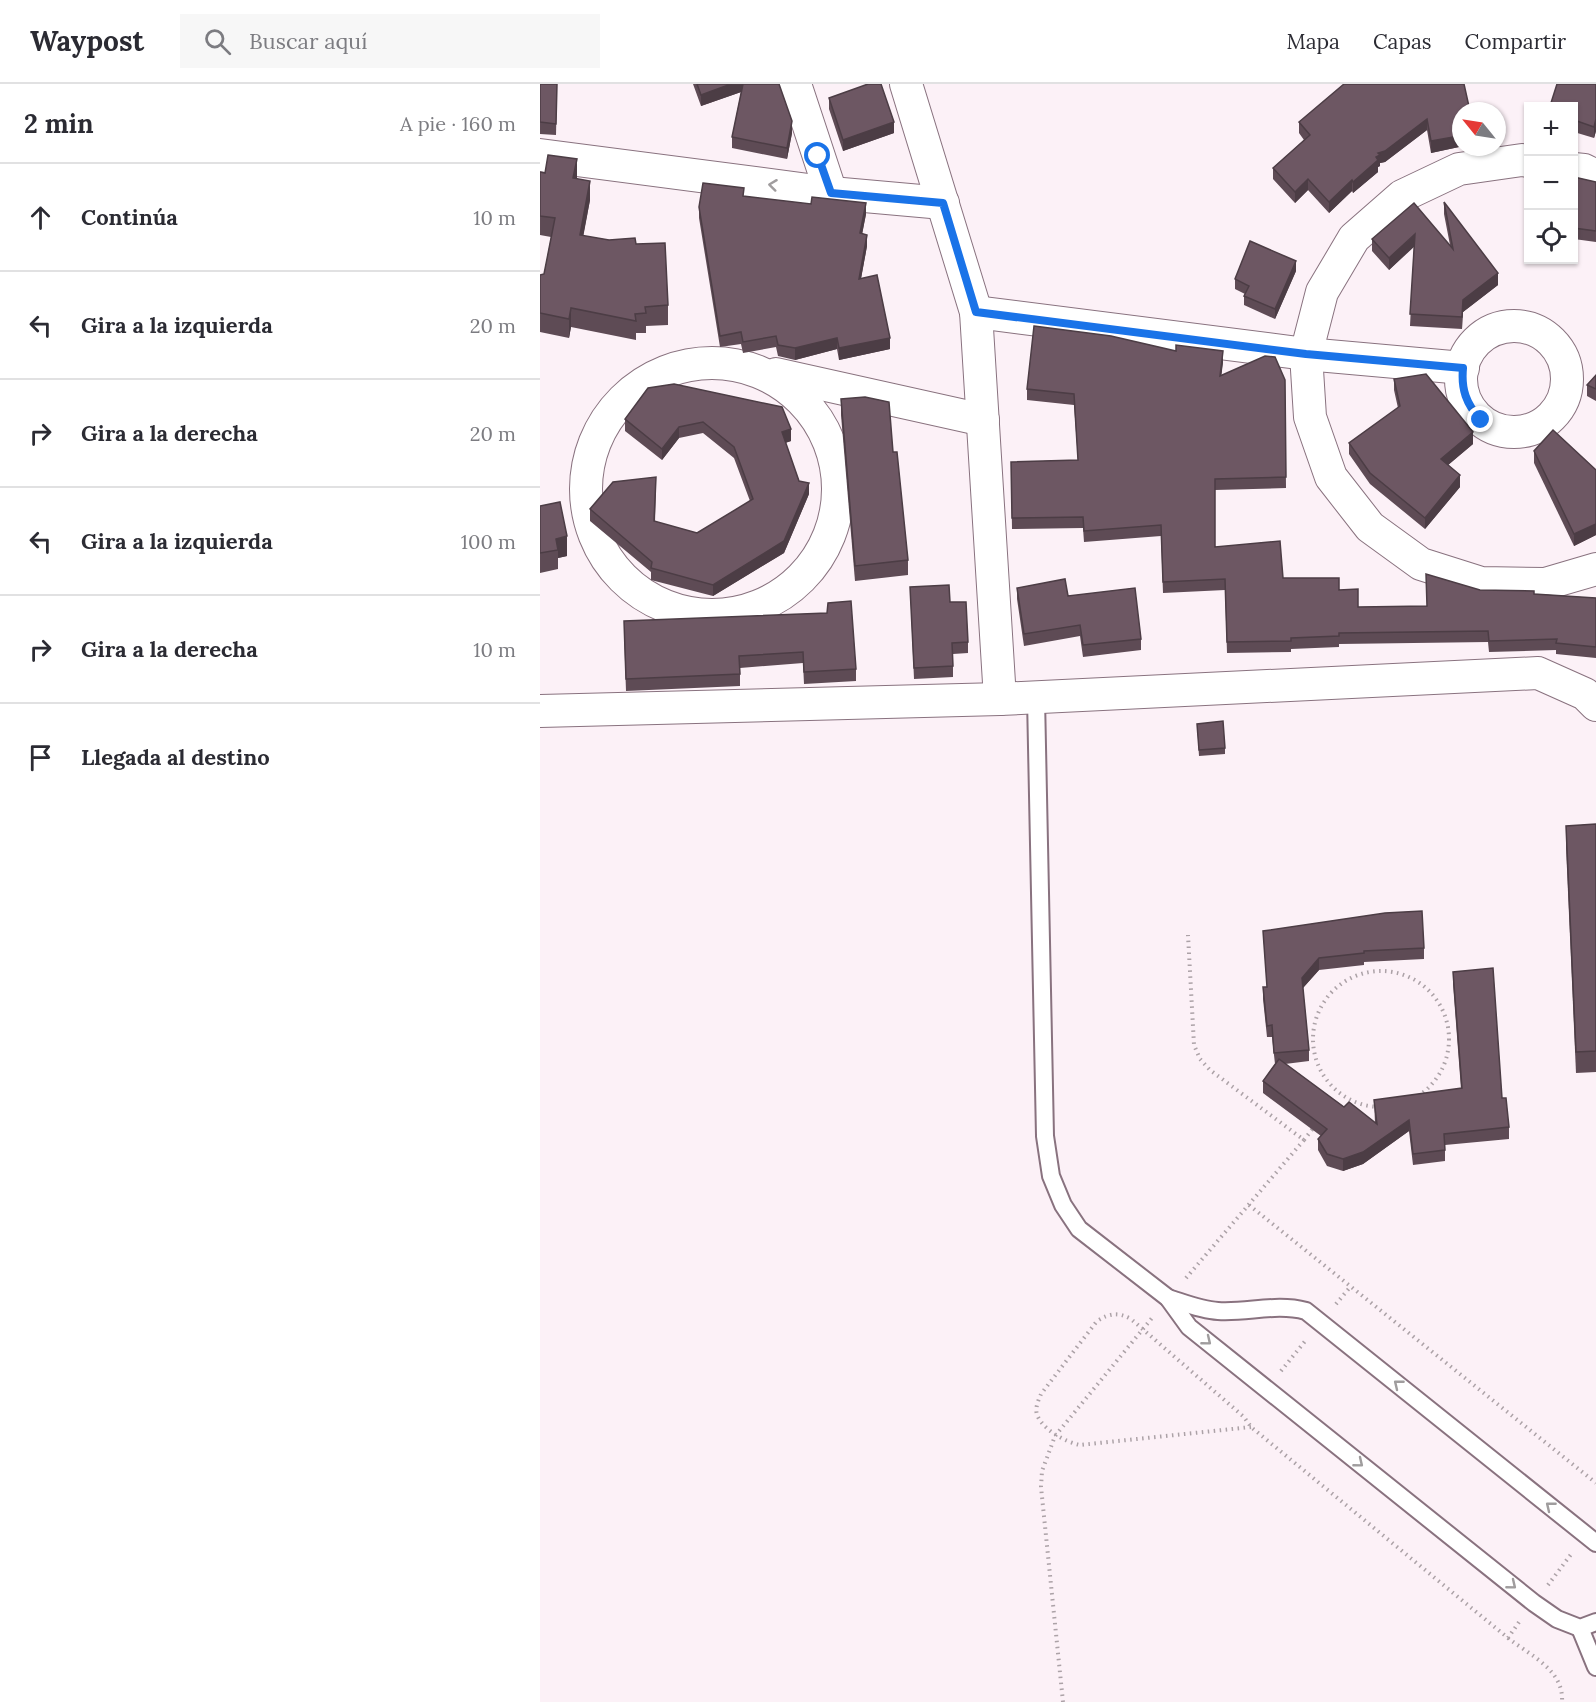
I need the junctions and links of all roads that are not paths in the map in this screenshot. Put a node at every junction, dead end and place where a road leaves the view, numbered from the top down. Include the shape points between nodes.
1 (795, 84) edge
2 (906, 84) edge
3 (540, 155) edge
4 (1524, 160) edge
5 (1578, 169) edge
6 (1596, 176) edge
7 (831, 193) junction
8 (943, 203) junction
9 (976, 312) junction
10 (1306, 354) junction
11 (1463, 368) dead end
12 (759, 370) junction
13 (983, 420) junction
14 (1596, 569) edge
15 (1036, 698) junction
16 (1000, 699) junction
17 (1596, 705) edge
18 (540, 711) edge
19 (1168, 1298) junction
20 (1596, 1543) edge
21 (1596, 1622) edge
22 (1580, 1628) junction
23 (1596, 1667) edge

1 - 7 street
2 - 8 street
7 -> 3 street
4 - 10 street via 1459,169 1402,196 1354,238 1322,292
5 - 6 street
7 - 8 street
8 - 9 street
9 - 10 street
9 - 13 street
10 - 11 street
10 - 14 street via 1310,417 1331,477 1370,527 1421,564 1481,583 1545,584
12 - 12 street via 720,361 680,365 644,381 614,408 593,442 584,482 588,522 604,558 631,588 666,608 709,616 752,610 791,588 820,555 836,514 838,469 824,427 796,393
12 - 13 street
13 - 16 street
15 - 16 street
15 - 17 street via 1538,673 1585,694
15 - 19 lane via 1046,1137 1051,1176 1079,1229
16 - 18 street
20 -> 19 lane via 1306,1311 1292,1307 1216,1311
19 -> 22 lane via 1189,1327 1266,1389 1534,1603 1557,1619
21 - 22 lane
22 - 23 lane

